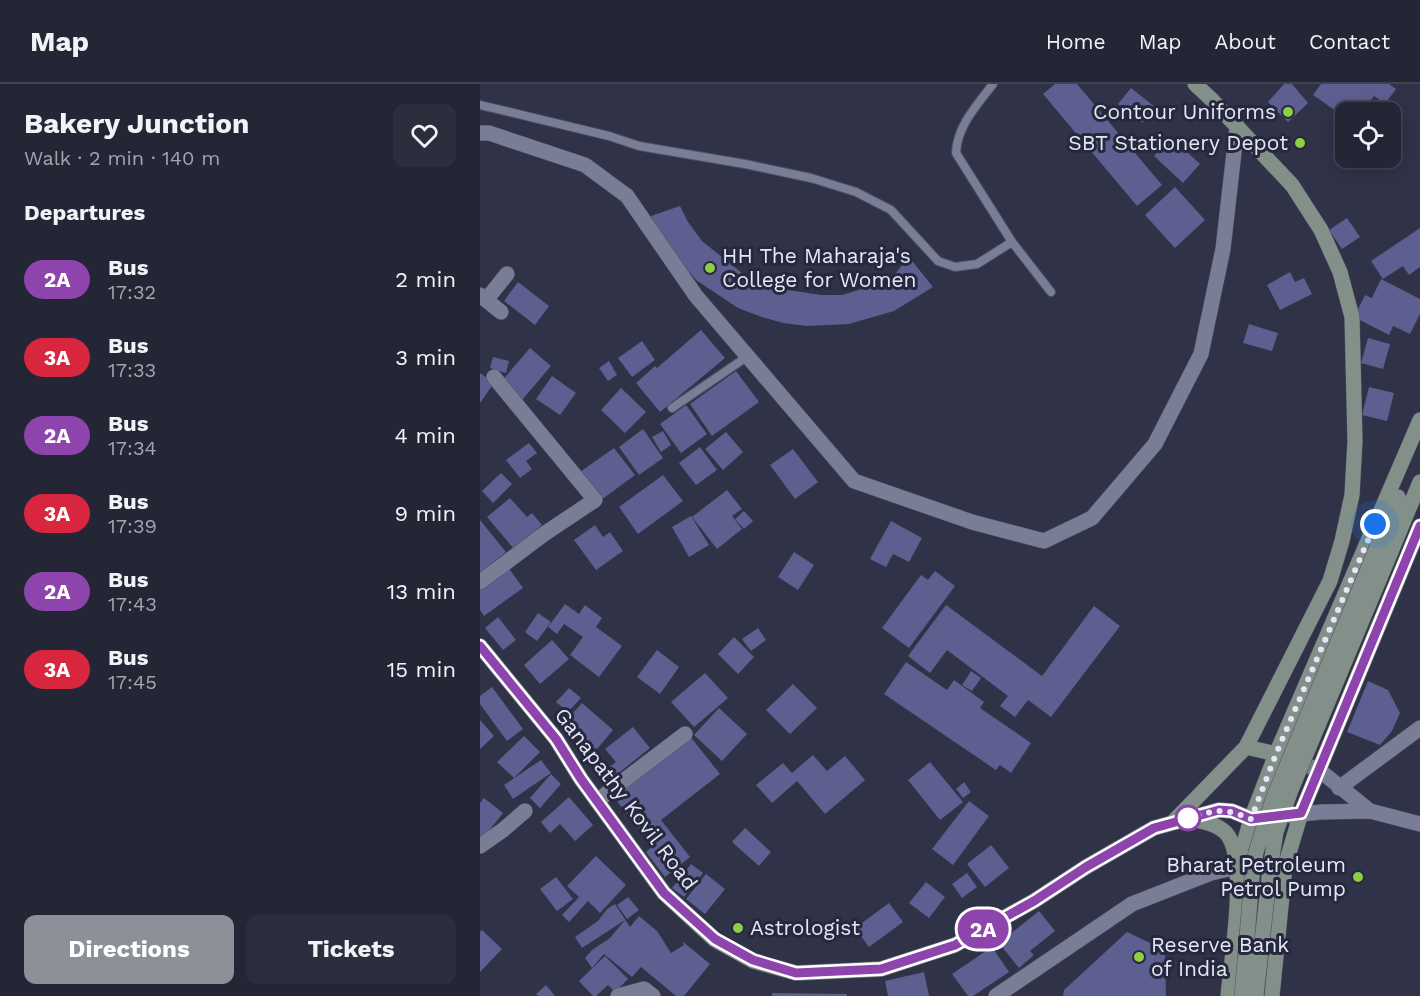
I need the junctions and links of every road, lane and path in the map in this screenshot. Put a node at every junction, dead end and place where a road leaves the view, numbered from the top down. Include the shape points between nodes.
1 (993, 84) edge
2 (1195, 84) edge
3 (480, 105) edge
4 (1237, 126) junction
5 (480, 132) edge
6 (1012, 242) junction
7 (507, 274) dead end
8 (1050, 292) dead end
9 (483, 298) edge
10 (501, 312) dead end
11 (748, 356) junction
12 (494, 377) dead end
13 (672, 408) dead end
14 (1420, 420) edge
15 (1420, 446) edge
16 (1420, 482) edge
17 (1420, 526) edge
18 (1383, 550) junction
19 (480, 582) edge
20 (480, 646) edge
21 (1420, 728) edge
22 (685, 734) dead end
23 (1246, 747) junction
24 (1276, 754) junction
25 (1319, 770) junction
26 (1339, 788) junction
27 (597, 801) junction
28 (525, 811) dead end
29 (1370, 811) junction
30 (1301, 813) junction
31 (1251, 819) junction
32 (1180, 821) junction
33 (1420, 824) edge
34 (480, 846) edge
35 (1238, 867) junction
36 (618, 996) edge
37 (653, 996) edge
38 (996, 996) edge
39 (1228, 996) edge
40 (1242, 996) edge
41 (1256, 996) edge
42 (1272, 996) edge

1 - 6 lane via 969,116 957,141 956,153
2 - 4 main road
3 - 6 lane via 639,146 745,164 856,192 891,210 938,261 955,267 977,264
4 - 11 street via 1223,249 1201,354 1155,444 1092,518 1044,541 972,522 854,481
4 - 23 main road via 1292,185 1321,230 1340,272 1352,317 1356,441 1352,495 1330,581
5 - 11 street via 585,165 627,196 696,296
6 - 8 lane
7 - 9 street
9 - 10 street
11 - 13 lane
12 - 19 street via 595,500
14 - 24 main road
15 - 18 main road
16 - 18 main road
17 - 25 main road
18 - 40 main road, bridge via 1273,799 1256,852
18 - 41 main road, bridge via 1276,832
20 - 27 main road, Ganapathy Kovil Road via 556,739
21 - 26 street
22 - 27 street
23 - 24 main road
23 - 32 main road
24 - 25 street
24 - 31 main road
25 - 26 street
25 - 30 main road
26 - 29 street
27 - 32 main road, Ganapathy Kovil Road via 664,893 715,939 753,960 796,973 881,969 955,945 1154,828
28 - 34 street
29 - 30 street
29 - 33 street
30 - 31 street
30 - 42 main road via 1285,866
31 - 32 main road, Ganapathy Kovil Road via 1219,810
31 - 35 main road
32 - 35 main road via 1212,824 1224,831 1232,841
35 - 38 street via 1210,873 1132,904
35 - 39 main road
36 - 37 street via 644,989

